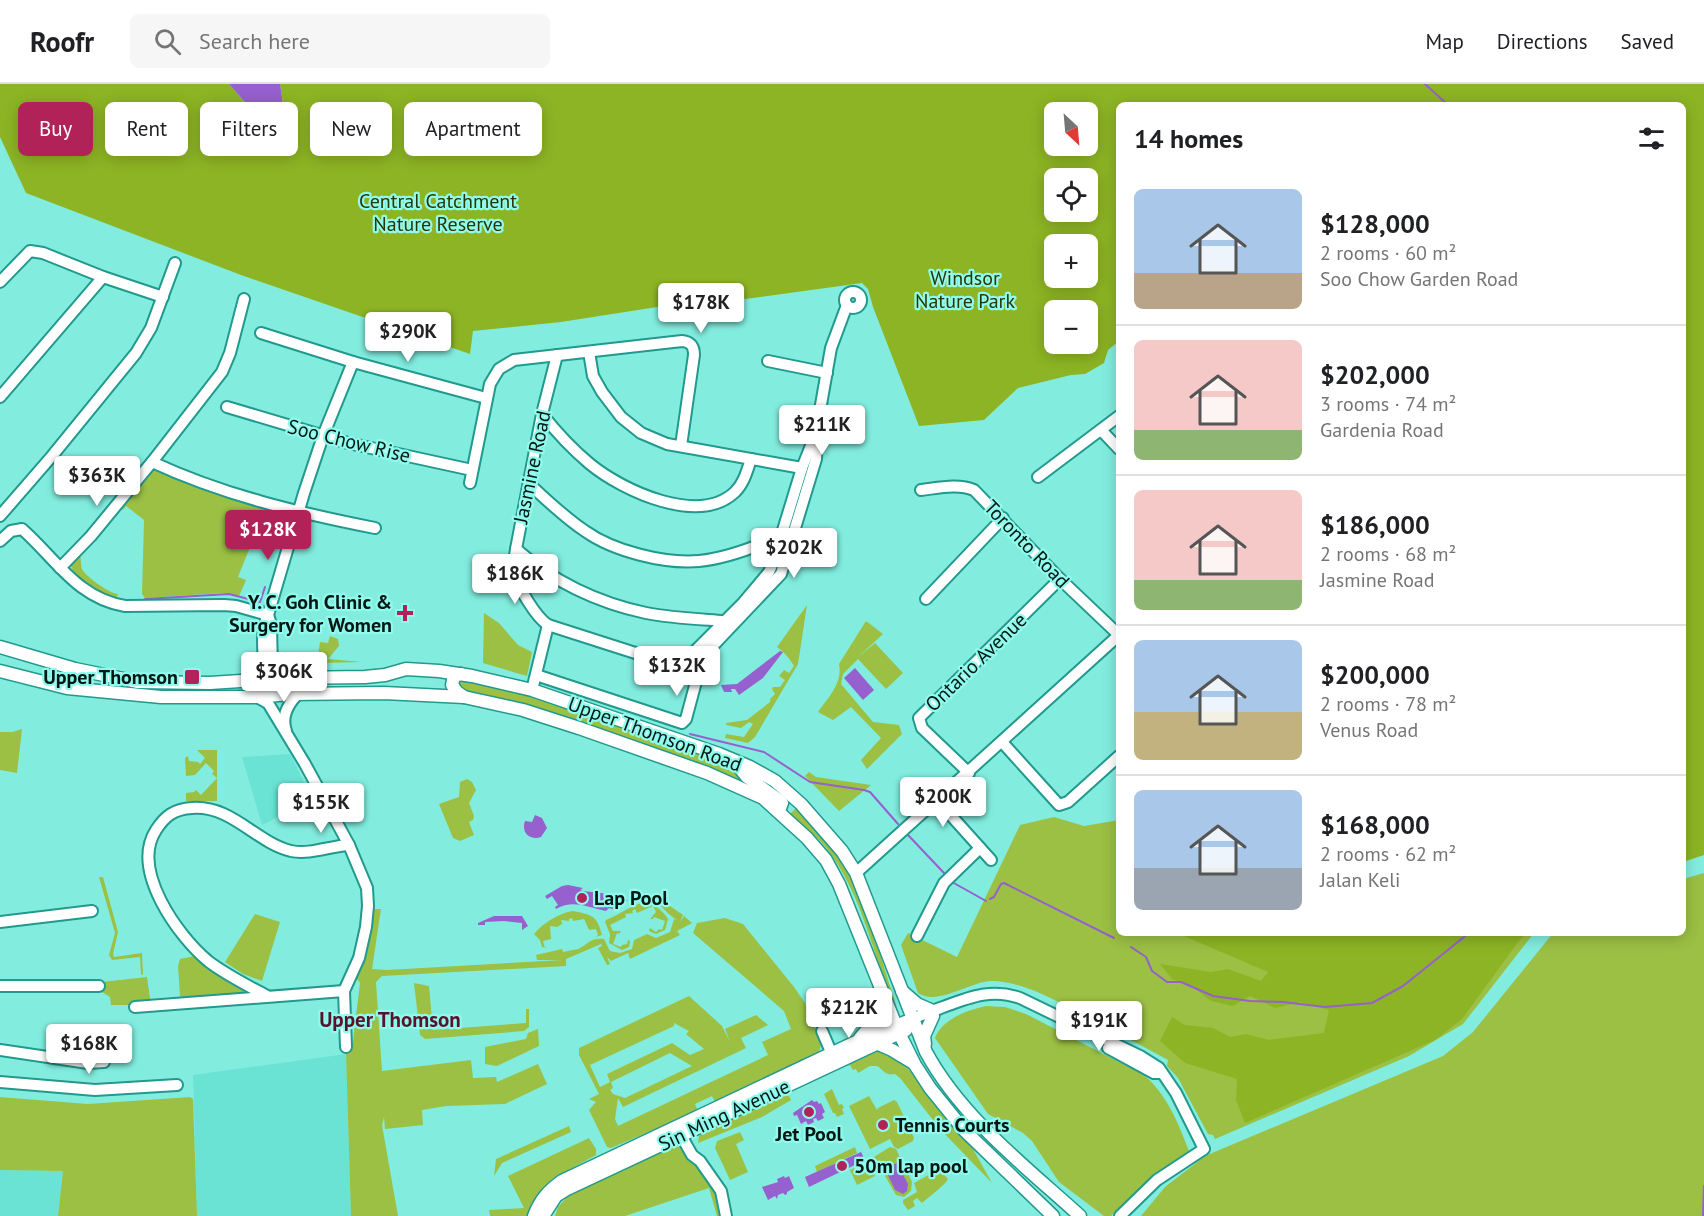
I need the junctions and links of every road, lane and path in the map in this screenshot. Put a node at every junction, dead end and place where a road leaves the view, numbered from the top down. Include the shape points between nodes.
1 (175, 263) dead end
2 (103, 277) junction
3 (0, 282) edge
4 (163, 297) junction
5 (244, 299) dead end
6 (847, 305) dead end
7 (261, 333) dead end
8 (589, 351) junction
9 (557, 355) junction
10 (768, 361) dead end
11 (353, 362) junction
12 (827, 373) junction
13 (0, 397) edge
14 (486, 398) junction
15 (227, 407) dead end
16 (542, 414) junction
17 (1116, 418) edge
18 (1101, 430) junction
19 (816, 433) junction
20 (323, 436) junction
21 (1116, 445) edge
22 (681, 446) junction
23 (751, 459) junction
24 (152, 462) junction
25 (802, 468) junction
26 (472, 470) junction
27 (1038, 477) dead end
28 (470, 483) dead end
29 (529, 484) junction
30 (921, 490) dead end
31 (298, 513) junction
32 (0, 516) edge
33 (1003, 518) junction
34 (375, 528) dead end
35 (782, 535) junction
36 (0, 541) edge
37 (516, 549) junction
38 (60, 568) junction
39 (1060, 579) junction
40 (926, 599) dead end
41 (268, 615) junction
42 (724, 621) junction
43 (548, 625) junction
44 (1116, 632) edge
45 (1116, 638) edge
46 (0, 647) edge
47 (684, 669) junction
48 (0, 670) edge
49 (461, 674) junction
50 (536, 675) junction
51 (268, 679) junction
52 (138, 682) junction
53 (191, 683) junction
54 (532, 690) junction
55 (298, 694) junction
56 (136, 695) junction
57 (189, 697) junction
58 (257, 697) junction
59 (464, 697) junction
60 (288, 735) junction
61 (1002, 742) junction
62 (1116, 759) edge
63 (734, 761) junction
64 (969, 773) junction
65 (937, 800) junction
66 (801, 804) junction
67 (782, 815) junction
68 (350, 845) junction
69 (980, 848) junction
70 (991, 860) dead end
71 (856, 873) junction
72 (92, 911) dead end
73 (0, 922) edge
74 (917, 936) dead end
75 (881, 985) junction
76 (0, 986) edge
77 (99, 986) dead end
78 (901, 990) junction
79 (344, 991) junction
80 (267, 996) junction
81 (135, 1007) dead end
82 (933, 1014) junction
83 (914, 1022) junction
84 (898, 1029) junction
85 (822, 1030) dead end
86 (858, 1041) junction
87 (876, 1043) junction
88 (346, 1047) dead end
89 (0, 1050) edge
90 (926, 1052) junction
91 (833, 1058) junction
92 (104, 1062) dead end
93 (915, 1065) junction
94 (0, 1082) edge
95 (177, 1085) dead end
96 (682, 1130) junction
97 (534, 1216) edge
98 (543, 1216) edge
99 (726, 1216) edge
100 (1053, 1216) edge
101 (1080, 1216) edge
102 (1120, 1216) edge

1 - 4 street
2 - 3 street via 30,251
2 - 4 street
2 - 13 street
4 - 32 street via 136,353
5 - 24 street via 222,372
6 - 12 street
7 - 11 street
8 - 9 street
8 - 22 street via 595,382 621,417 653,439
8 - 22 street via 682,341 693,346
9 - 14 street via 506,364 494,376
9 - 16 street, Jasmine Road
10 - 12 street
11 - 14 street
11 - 20 street
12 - 19 street
14 - 26 street
15 - 20 street, Soo Chow Rise
16 - 23 street via 563,441 592,466 639,493 664,502 706,506 720,502 737,490
16 - 29 street, Jasmine Road
17 - 18 street
18 - 21 street
18 - 27 street
19 - 25 street
19 - 47 street via 816,459 781,574
20 - 26 street, Soo Chow Rise
20 - 31 street
22 - 23 street
23 - 25 street
24 - 31 street
24 - 38 street
25 - 35 street
26 - 28 street
29 - 35 street via 585,532 647,558 698,561 759,546
29 - 37 street, Jasmine Road
30 - 33 street, Toronto Road via 966,486
31 - 34 street
31 - 41 street
33 - 39 street, Toronto Road
33 - 40 street
35 - 42 street via 769,572
36 - 38 street via 11,531 22,529
37 - 42 street via 547,573 598,599 646,613
37 - 43 street, Jasmine Road via 517,578 538,617
38 - 41 street via 94,597 108,603 230,605
39 - 44 street, Toronto Road
39 - 64 street, Ontario Avenue via 920,718 922,728
41 - 51 street via 263,624
42 - 47 street
43 - 47 street
43 - 50 street
45 - 61 street
46 - 52 main road, Upper Thomson Road
47 - 50 street via 697,678 682,723
48 - 56 main road, Upper Thomson Road via 67,688
49 - 51 main road, Upper Thomson Road via 406,669 365,677
49 - 54 main road, Upper Thomson Road
49 - 59 main road via 454,676 452,685
50 - 54 street
51 - 53 main road, Upper Thomson Road
52 - 53 main road, Upper Thomson Road
52 - 56 main road
53 - 57 main road via 186,691
54 - 63 main road, Upper Thomson Road
55 - 58 main road, Upper Thomson Road
55 - 59 main road, Upper Thomson Road
55 - 60 street via 287,709 284,725
56 - 57 main road, Upper Thomson Road
57 - 58 main road, Upper Thomson Road
58 - 60 street via 268,703
59 - 67 main road, Upper Thomson Road via 523,710 707,772 763,798
60 - 68 street
61 - 62 street via 1059,805 1068,802
61 - 64 street
63 - 66 main road, Upper Thomson Road via 775,781
63 - 67 main road via 747,777 782,803
64 - 65 street
65 - 69 street
65 - 71 street
66 - 67 main road
66 - 71 main road, Upper Thomson Road
67 - 75 main road, Upper Thomson Road via 826,860
68 - 79 street via 367,888 368,906 359,958
68 - 80 street via 291,850 251,831 236,819 195,807 165,816 153,835 148,857 162,905 208,960
69 - 70 street
69 - 74 street via 944,883
71 - 78 main road, Upper Thomson Road
72 - 73 street
75 - 84 main road, Upper Thomson Road
75 - 86 main road via 874,1022
76 - 77 street
78 - 82 main road
78 - 83 main road, Upper Thomson Road
79 - 80 street
79 - 88 street
80 - 81 street
82 - 83 street
82 - 90 main road via 924,1036
82 - 102 street via 999,993 1020,998 1159,1068 1204,1149 1157,1180
83 - 84 main road
83 - 90 main road, Upper Thomson Road
84 - 86 main road, Sin Ming Avenue
84 - 87 main road, Sin Ming Avenue
84 - 93 main road, Upper Thomson Road
85 - 91 street
86 - 91 main road, Sin Ming Avenue
87 - 91 main road, Sin Ming Avenue
87 - 93 main road
89 - 92 street
90 - 101 main road, Upper Thomson Road via 951,1092
91 - 96 main road, Sin Ming Avenue
93 - 100 main road, Upper Thomson Road via 964,1130
94 - 95 street via 95,1090
96 - 97 main road, Sin Ming Avenue via 562,1181 541,1200
96 - 98 main road, Sin Ming Avenue via 567,1189 556,1196
96 - 99 street via 692,1155 721,1191

